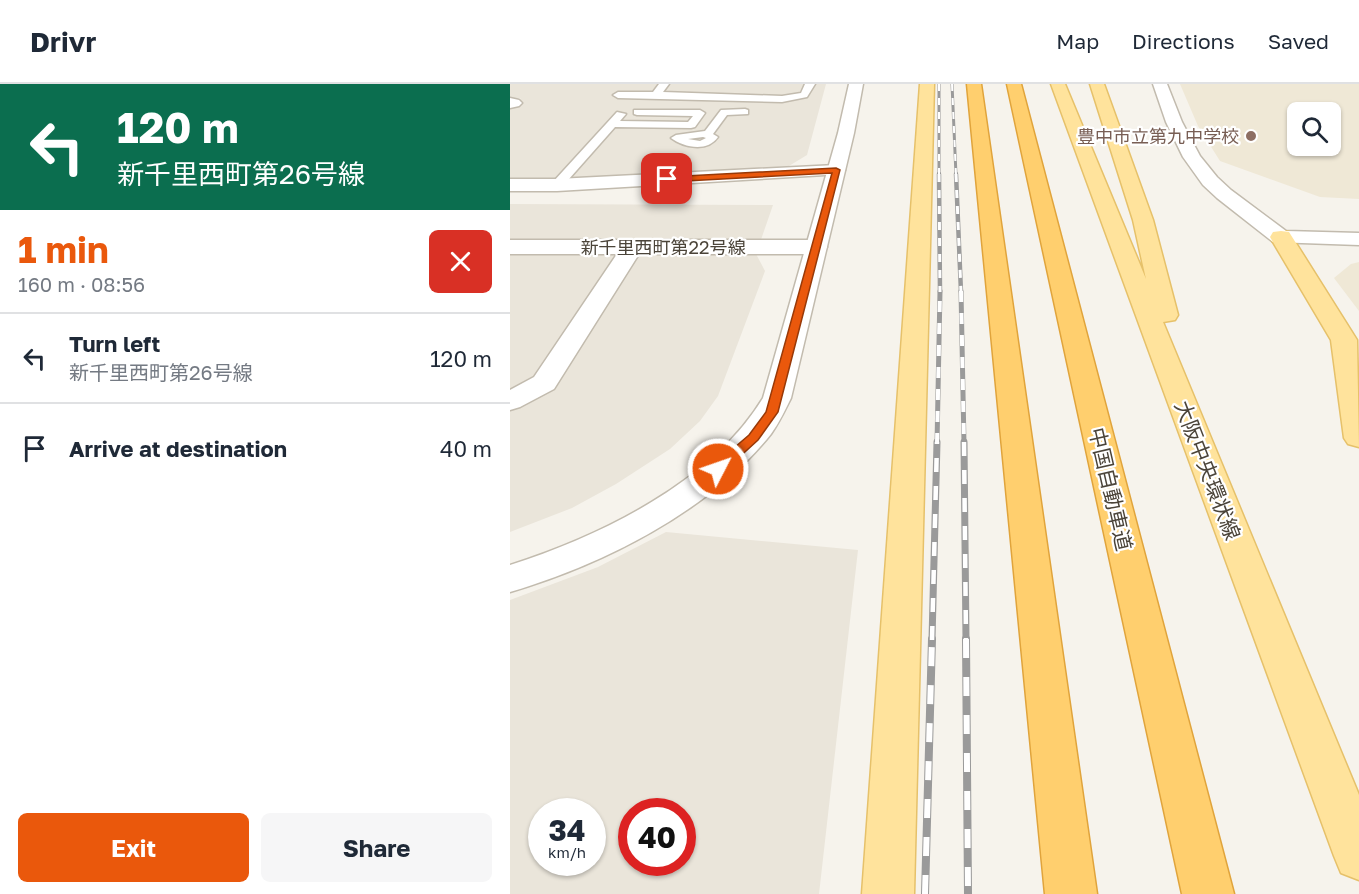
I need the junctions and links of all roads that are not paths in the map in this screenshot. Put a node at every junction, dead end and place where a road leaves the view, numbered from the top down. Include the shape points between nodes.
1 (664, 84) edge
2 (810, 84) edge
3 (856, 84) edge
4 (927, 84) edge
5 (974, 84) edge
6 (1014, 84) edge
7 (1058, 84) edge
8 (1097, 84) edge
9 (1160, 84) edge
10 (618, 95) dead end
11 (656, 95) junction
12 (633, 101) dead end
13 (637, 112) dead end
14 (745, 112) dead end
15 (612, 124) junction
16 (600, 137) junction
17 (612, 137) dead end
18 (660, 138) dead end
19 (836, 170) junction
20 (510, 185) edge
21 (557, 185) junction
22 (1281, 237) junction
23 (1359, 239) edge
24 (510, 247) edge
25 (632, 247) junction
26 (816, 247) junction
27 (510, 401) edge
28 (1359, 438) edge
29 (1198, 445) junction
30 (510, 579) edge
31 (1359, 856) edge
32 (888, 894) edge
33 (1071, 894) edge
34 (1208, 894) edge

1 - 11 lane
2 - 11 lane via 805,94 791,98
3 - 19 street
4 - 32 main road
5 - 33 highway
6 - 34 highway, 中国自動車道
7 - 29 main road, 大阪中央環状線
8 - 29 main road via 1143,220
9 - 22 street via 1173,122 1204,175
10 - 11 lane
12 - 15 lane
13 - 15 lane via 700,112 691,125
14 - 18 lane via 724,112 708,134
15 - 16 lane
16 - 17 lane
16 - 21 lane
19 - 21 street
19 - 26 street
20 - 21 street
22 - 23 street
22 - 28 main road via 1344,340
24 - 25 street, 新千里西町第22号線
25 - 26 street, 新千里西町第22号線
25 - 27 street via 544,383
26 - 30 street via 777,398 772,412 753,437 706,478 658,512 557,563
29 - 31 main road, 大阪中央環状線

